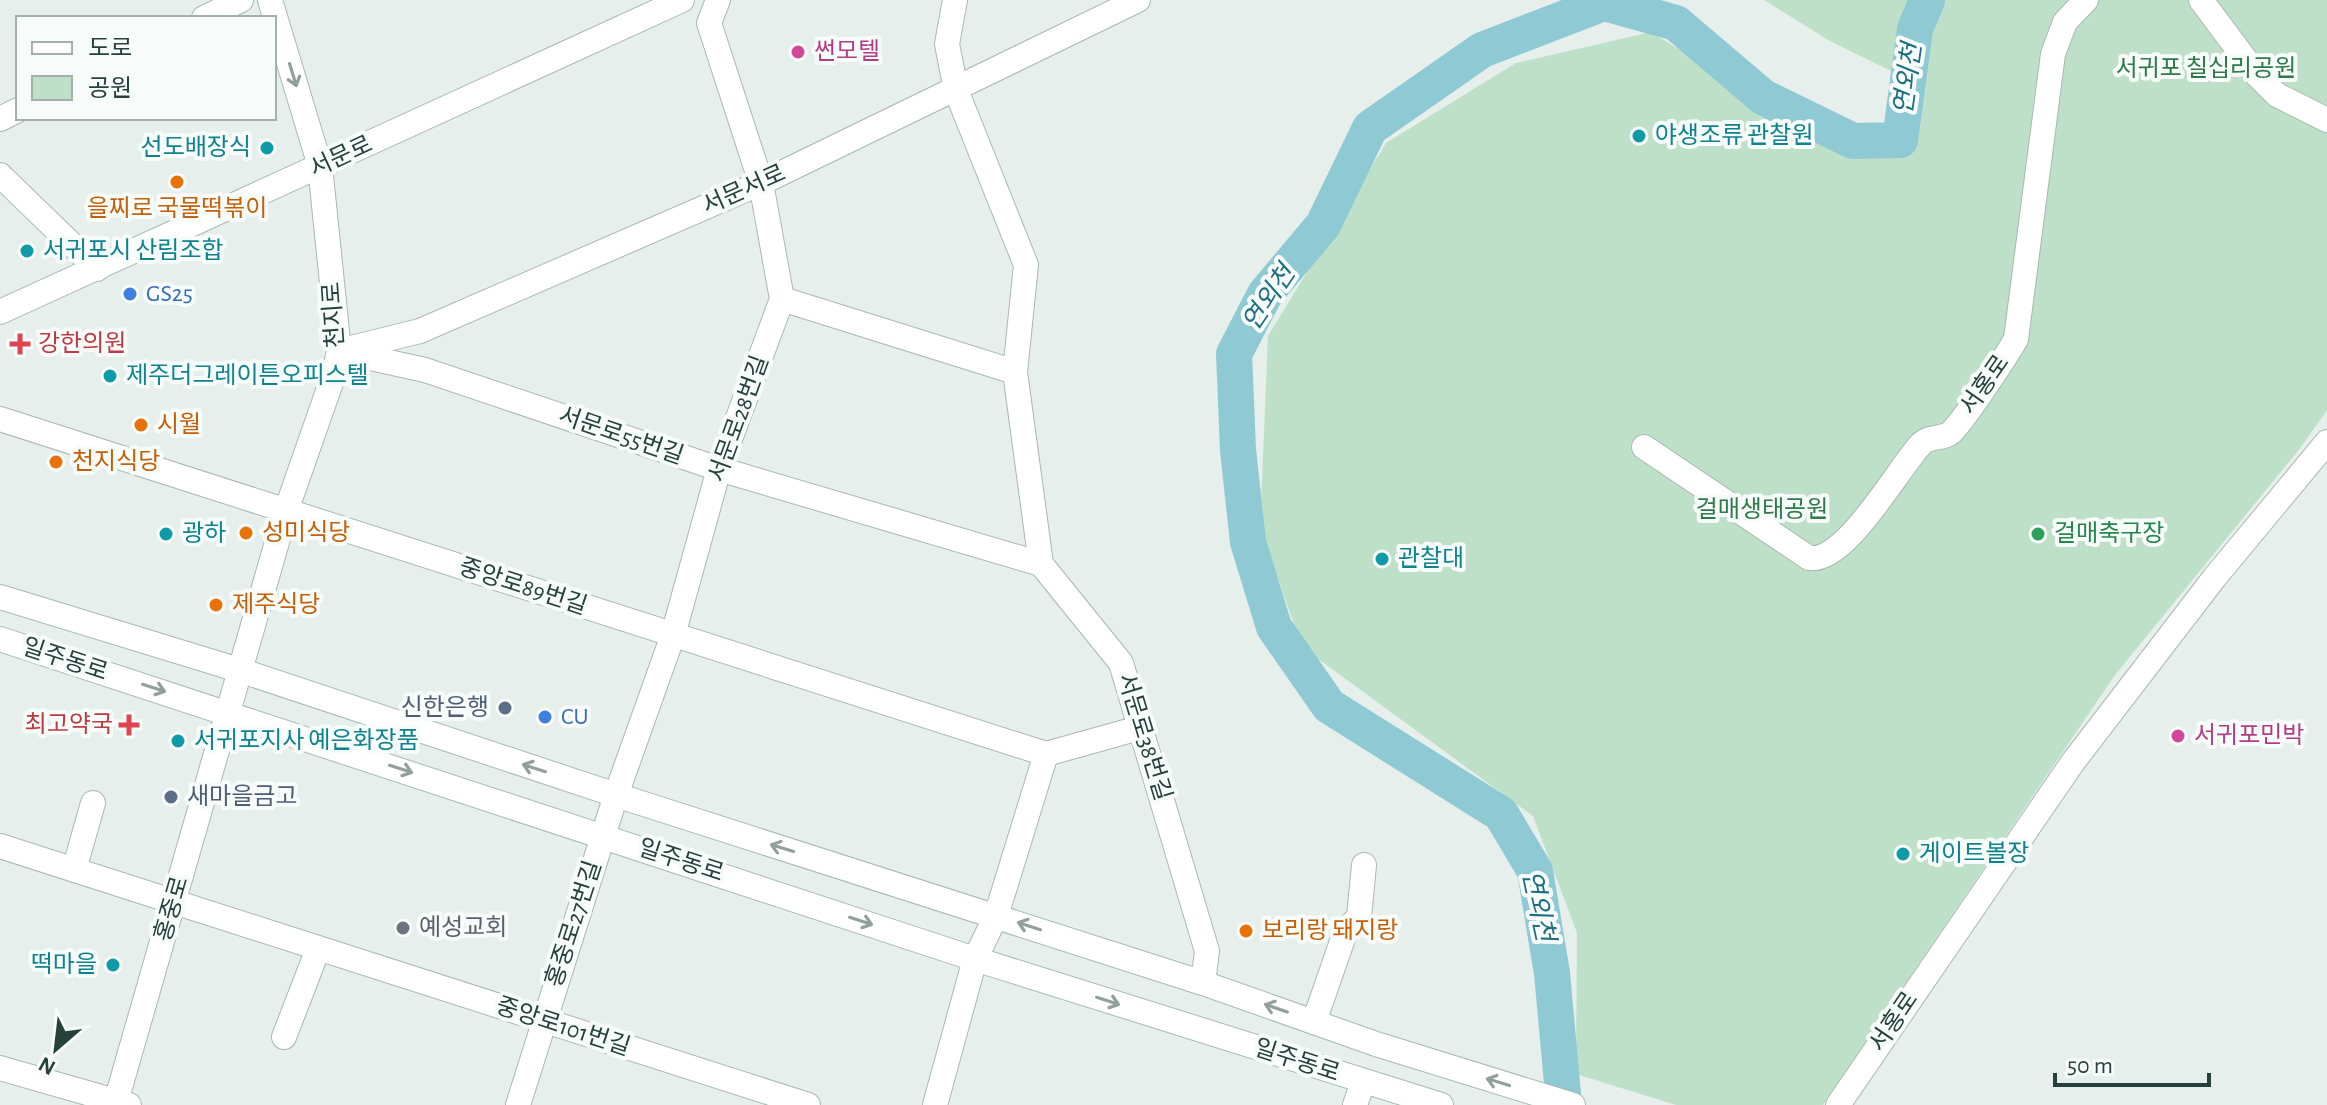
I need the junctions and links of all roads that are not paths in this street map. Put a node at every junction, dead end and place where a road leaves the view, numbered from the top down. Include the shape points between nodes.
1 (241, 0) edge
2 (682, 0) edge
3 (718, 0) edge
4 (955, 0) edge
5 (1138, 0) edge
6 (2086, 0) edge
7 (2201, 0) edge
8 (208, 16) edge
9 (276, 20) edge
10 (956, 90) junction
11 (2327, 120) edge
12 (320, 166) junction
13 (0, 175) edge
14 (761, 183) junction
15 (97, 269) junction
16 (782, 299) junction
17 (0, 312) edge
18 (339, 351) junction
19 (1015, 372) junction
20 (0, 419) edge
21 (2327, 442) edge
22 (1644, 447) dead end
23 (719, 469) junction
24 (286, 511) junction
25 (1041, 564) junction
26 (0, 597) edge
27 (673, 635) junction
28 (0, 639) edge
29 (239, 670) junction
30 (228, 712) junction
31 (1139, 728) junction
32 (1046, 754) junction
33 (616, 795) junction
34 (93, 803) dead end
35 (603, 835) junction
36 (0, 846) edge
37 (1364, 865) dead end
38 (74, 870) junction
39 (174, 904) junction
40 (996, 916) junction
41 (318, 949) junction
42 (975, 959) junction
43 (1203, 983) junction
44 (543, 1020) junction
45 (1314, 1022) junction
46 (284, 1037) dead end
47 (0, 1068) edge
48 (1359, 1093) edge
49 (120, 1104) edge
50 (518, 1105) edge
51 (808, 1105) edge
52 (935, 1105) edge
53 (1441, 1105) edge
54 (1573, 1105) edge
55 (1838, 1105) edge

1 - 8 street
2 - 12 street, 서문로
3 - 14 street via 709,23
4 - 10 street via 947,44
5 - 10 street, 서문서로
6 - 22 street, 서홍로 via 2065,22 2053,54 2016,339 1950,434 1924,441 1854,532 1829,555 1809,558
7 - 11 street via 2277,95
9 -> 12 street, 천지로
10 - 14 street, 서문서로
10 - 19 street via 1026,265
12 - 15 street, 서문로
12 - 18 street, 천지로
13 - 15 street
14 - 16 street
14 - 18 street, 서문서로 via 420,331
15 - 17 street, 서문로
16 - 19 street
16 - 23 street, 서문로28번길
18 - 23 street, 서문로55번길 via 425,370
18 - 24 street, 천지로
19 - 25 street
20 - 24 street, 중앙로89번길
21 - 55 street, 서홍로 via 2073,762
23 - 25 street, 서문로55번길
23 - 27 street, 서문로28번길
24 - 27 street, 중앙로89번길
24 - 29 street, 천지로
25 - 31 street, 서문로38번길 via 1121,663
26 - 29 street, 일주동로
27 - 32 street, 중앙로89번길
27 - 33 street, 서문로28번길
28 -> 30 street, 일주동로
29 - 30 street, 홍중로
33 -> 29 street, 일주동로
30 -> 35 street, 일주동로
30 - 39 street, 홍중로
31 - 32 street
31 - 43 street, 서문로38번길 via 1207,951
32 - 40 street
33 - 35 street, 서문로28번길
40 -> 33 street, 일주동로
34 - 38 street
35 -> 42 street, 일주동로
35 - 44 street, 홍중로27번길
36 - 38 street, 중앙로101번길
37 - 45 street, 일주동로 via 1359,917 1346,930
38 - 39 street, 중앙로101번길
39 - 41 street, 중앙로101번길
39 - 49 street, 홍중로
40 - 42 street
43 -> 40 street, 일주동로
41 - 44 street, 중앙로101번길
41 - 46 street
42 -> 48 street, 일주동로
42 - 52 street
45 -> 43 street, 일주동로
44 - 50 street, 홍중로27번길
44 - 51 street, 중앙로101번길
54 -> 45 street, 일주동로
47 - 49 street
48 - 53 street, 일주동로

